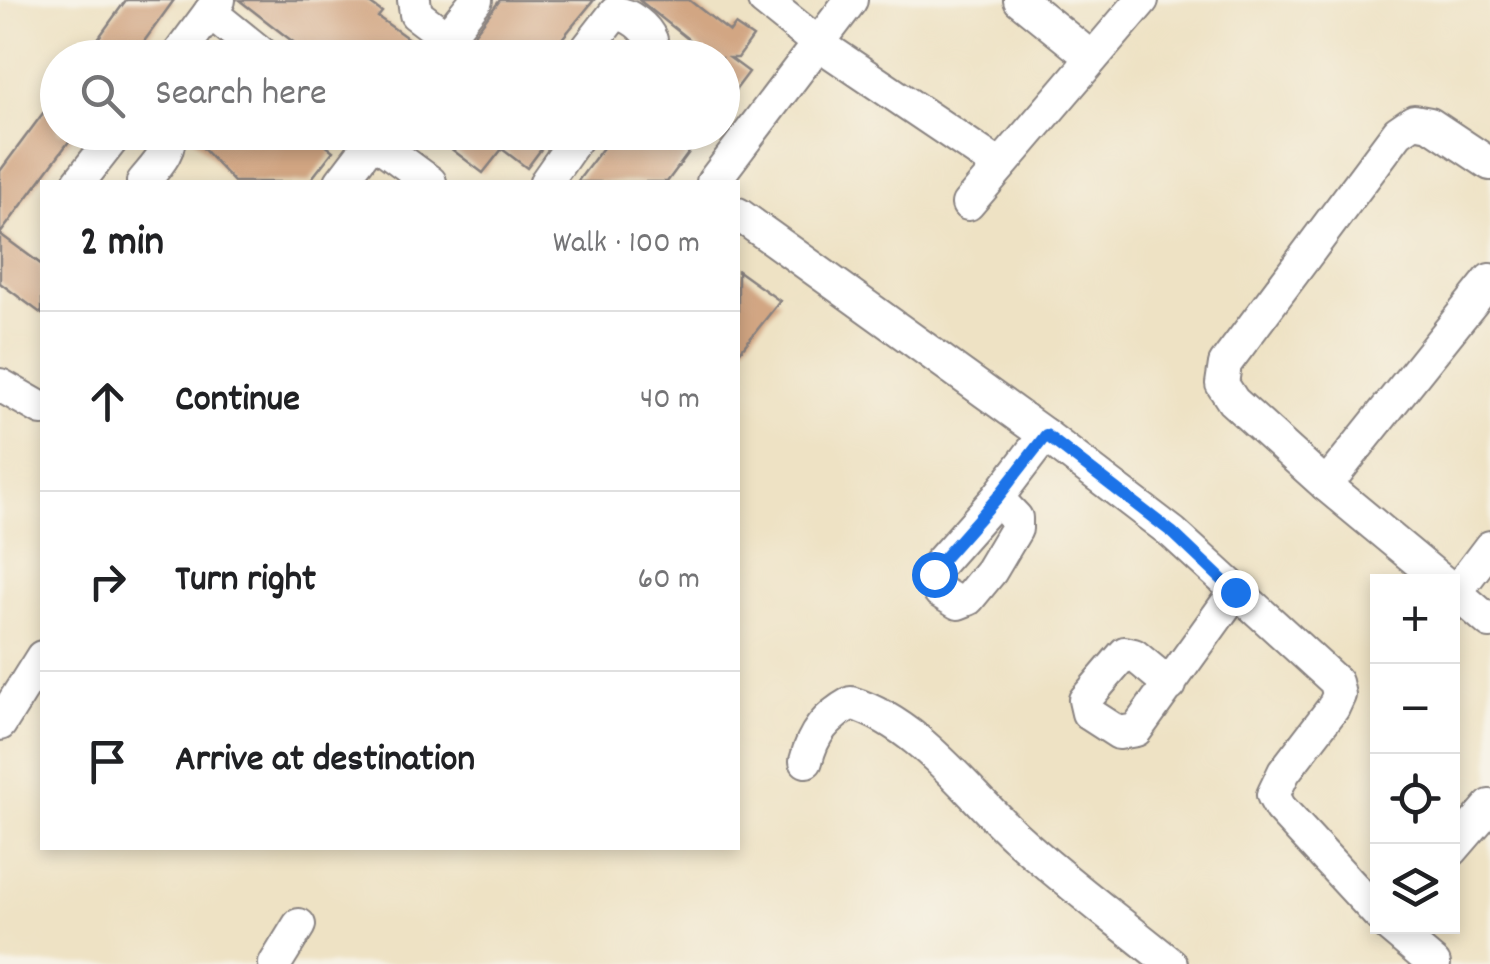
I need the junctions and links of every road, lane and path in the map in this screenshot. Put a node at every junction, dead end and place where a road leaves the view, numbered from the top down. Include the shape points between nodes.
1 (414, 0) edge
2 (476, 0) edge
3 (764, 0) edge
4 (851, 0) edge
5 (1020, 0) edge
6 (1142, 0) edge
7 (214, 6) edge
8 (189, 40) edge
9 (249, 40) edge
10 (433, 40) edge
11 (444, 40) edge
12 (594, 40) edge
13 (651, 40) edge
14 (819, 44) junction
15 (1092, 58) junction
16 (740, 147) edge
17 (104, 150) edge
18 (167, 150) edge
19 (362, 150) edge
20 (391, 150) edge
21 (568, 150) edge
22 (738, 150) edge
23 (1490, 164) edge
24 (1000, 166) junction
25 (81, 180) edge
26 (144, 180) edge
27 (342, 180) edge
28 (428, 180) edge
29 (547, 180) edge
30 (715, 180) edge
31 (968, 204) dead end
32 (740, 215) edge
33 (1490, 280) edge
34 (0, 384) edge
35 (40, 409) edge
36 (1046, 435) junction
37 (1326, 485) junction
38 (997, 498) dead end
39 (1490, 547) edge
40 (1435, 574) edge
41 (1460, 578) edge
42 (1235, 592) junction
43 (1460, 595) edge
44 (1490, 622) edge
45 (40, 660) edge
46 (1170, 685) dead end
47 (0, 724) edge
48 (806, 760) dead end
49 (1490, 806) edge
50 (1457, 844) edge
51 (1370, 905) edge
52 (299, 925) dead end
53 (1398, 934) edge
54 (275, 964) edge
55 (1171, 964) edge
56 (1434, 964) edge

1 - 10 street
2 - 11 street
3 - 14 street
4 - 14 street
5 - 15 street
6 - 15 street
7 - 8 street
7 - 9 street
12 - 13 street via 615,14 625,14
14 - 16 street
14 - 24 street
15 - 24 street
17 - 25 street
18 - 26 street
19 - 27 street
20 - 28 street
21 - 29 street
22 - 30 street
23 - 37 street via 1430,124 1414,121 1398,132 1225,364 1222,384 1233,401
24 - 31 street
32 - 36 street
33 - 37 street
34 - 35 street
36 - 38 street
36 - 42 street via 1173,533
37 - 40 street
39 - 41 street
42 - 46 street
42 - 51 street via 1336,682 1333,708 1274,795
43 - 44 street
45 - 47 street
48 - 55 street via 812,738 831,714 851,703 875,710 913,736 1018,839
49 - 50 street
52 - 54 street
53 - 56 street

